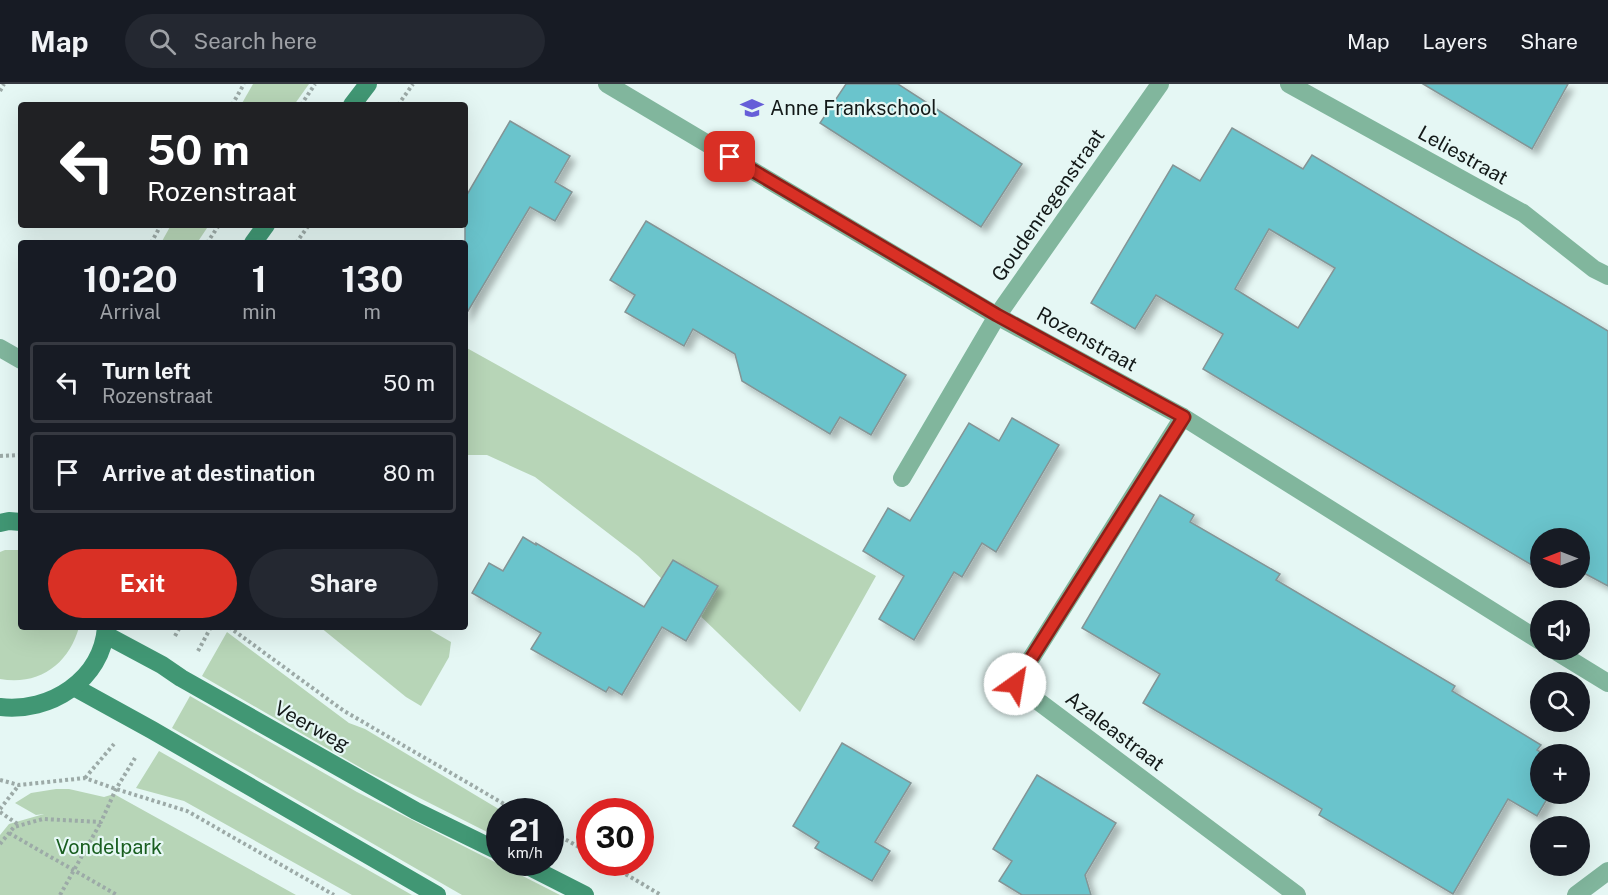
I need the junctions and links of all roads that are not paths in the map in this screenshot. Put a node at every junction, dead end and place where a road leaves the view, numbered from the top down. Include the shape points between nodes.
1 (368, 84) edge
2 (607, 84) edge
3 (1160, 84) edge
4 (1289, 84) edge
5 (354, 102) edge
6 (1608, 276) edge
7 (997, 315) junction
8 (0, 348) edge
9 (18, 358) edge
10 (1184, 417) junction
11 (902, 478) dead end
12 (18, 522) edge
13 (0, 523) edge
14 (106, 631) edge
15 (1530, 635) edge
16 (1570, 660) edge
17 (1608, 683) edge
18 (74, 687) junction
19 (0, 706) edge
20 (486, 845) edge
21 (1608, 872) edge
22 (548, 876) edge
23 (437, 895) edge
24 (585, 895) edge
25 (1297, 895) edge
26 (1576, 895) edge

1 - 5 street
2 - 7 street, Rozenstraat
3 - 7 street, Goudenregenstraat
4 - 6 street, Leliestraat via 1523,213
7 - 10 street, Rozenstraat
7 - 11 street, Goudenregenstraat
8 - 9 street
10 - 15 street, Rozenstraat
10 - 25 street, Azaleastraat via 1015,684
12 - 13 street
14 - 18 street via 99,655
14 - 20 street, Veerweg via 416,811
16 - 17 street
18 - 19 street via 35,706
18 - 23 street
21 - 26 street
22 - 24 street

